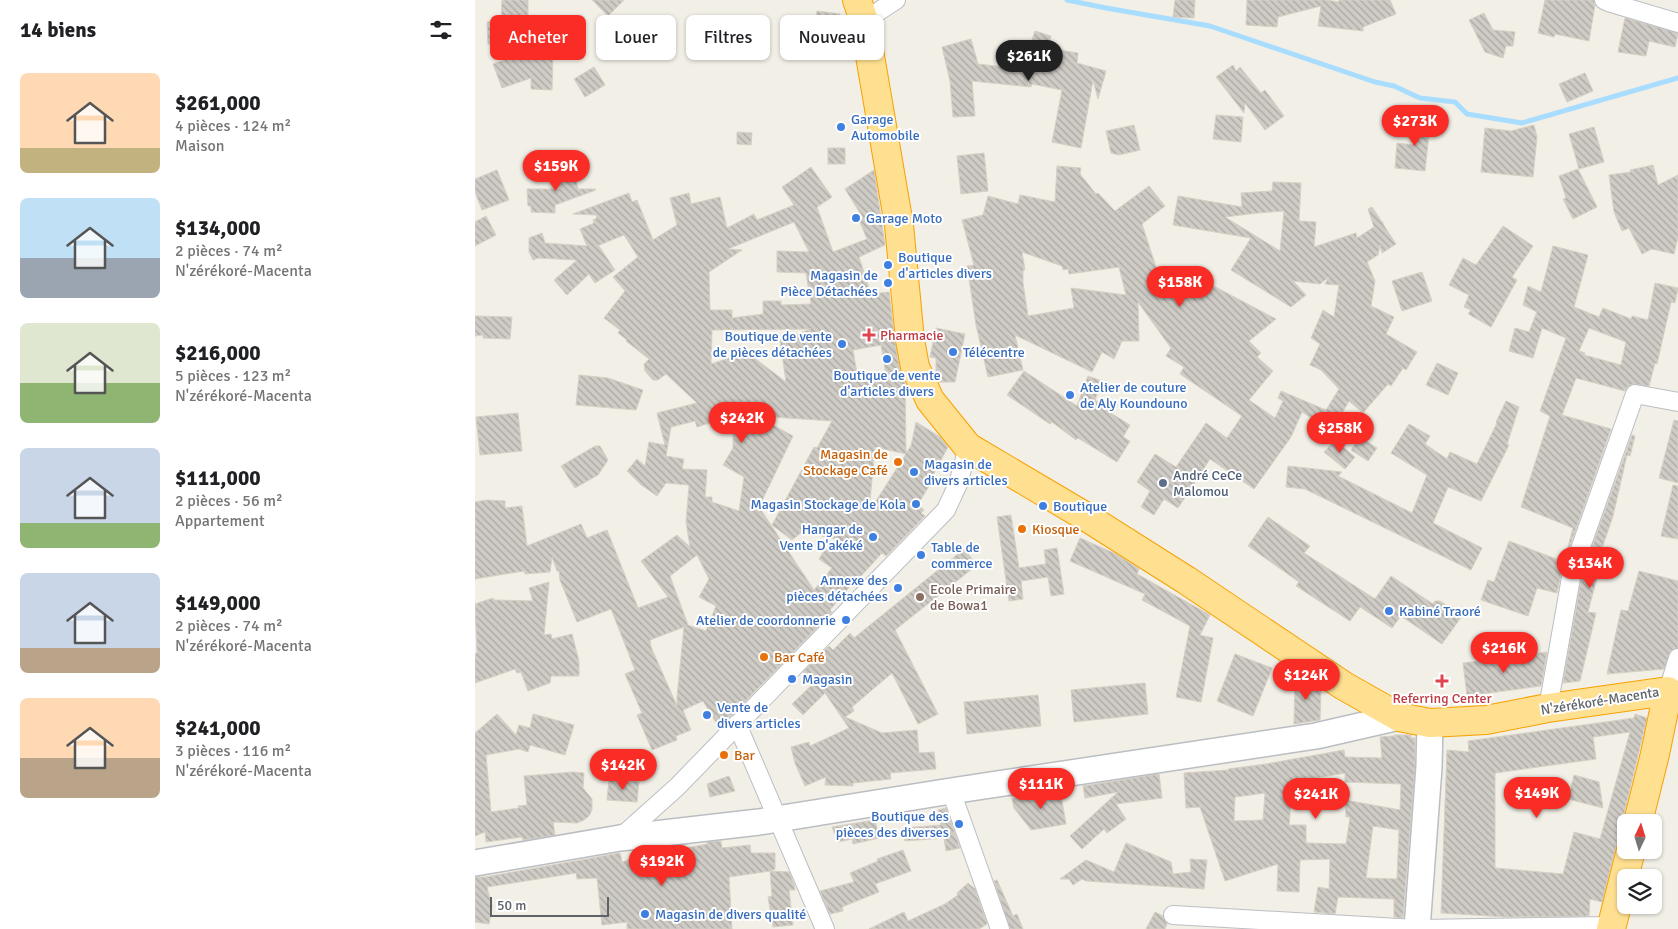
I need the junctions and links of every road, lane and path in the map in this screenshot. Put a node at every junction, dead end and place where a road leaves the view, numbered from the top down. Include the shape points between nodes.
1 (896, 0) edge
2 (1604, 0) edge
3 (860, 11) edge
4 (1678, 23) edge
5 (1678, 402) edge
6 (968, 447) junction
7 (1678, 658) edge
8 (1668, 691) junction
9 (1548, 708) junction
10 (1399, 717) junction
11 (1430, 723) junction
12 (737, 724) junction
13 (951, 791) junction
14 (1640, 814) edge
15 (777, 818) junction
16 (620, 838) junction
17 (1629, 859) edge
18 (475, 863) edge
19 (1173, 914) dead end
20 (1612, 927) edge
21 (825, 929) edge
22 (1000, 929) edge
23 (1418, 929) edge

1 - 3 street
2 - 4 street
3 - 6 highway via 899,225 915,367 930,400
5 - 9 street via 1635,394 1572,572
6 - 10 highway, N'zérékoré-Macenta via 1088,518 1343,686
6 - 12 street via 958,484 946,510
7 - 8 street
8 - 9 highway, N'zérékoré-Macenta
8 - 14 highway, N'zérékoré-Macenta
9 - 11 highway, N'zérékoré-Macenta via 1487,720
10 - 11 highway, N'zérékoré-Macenta
10 - 13 main road via 1316,736
11 - 23 main road
12 - 15 street
12 - 16 street via 677,787
13 - 15 main road
13 - 22 street
15 - 16 main road
15 - 21 street
16 - 18 main road
17 - 20 highway
19 - 23 street
20 - 23 street

